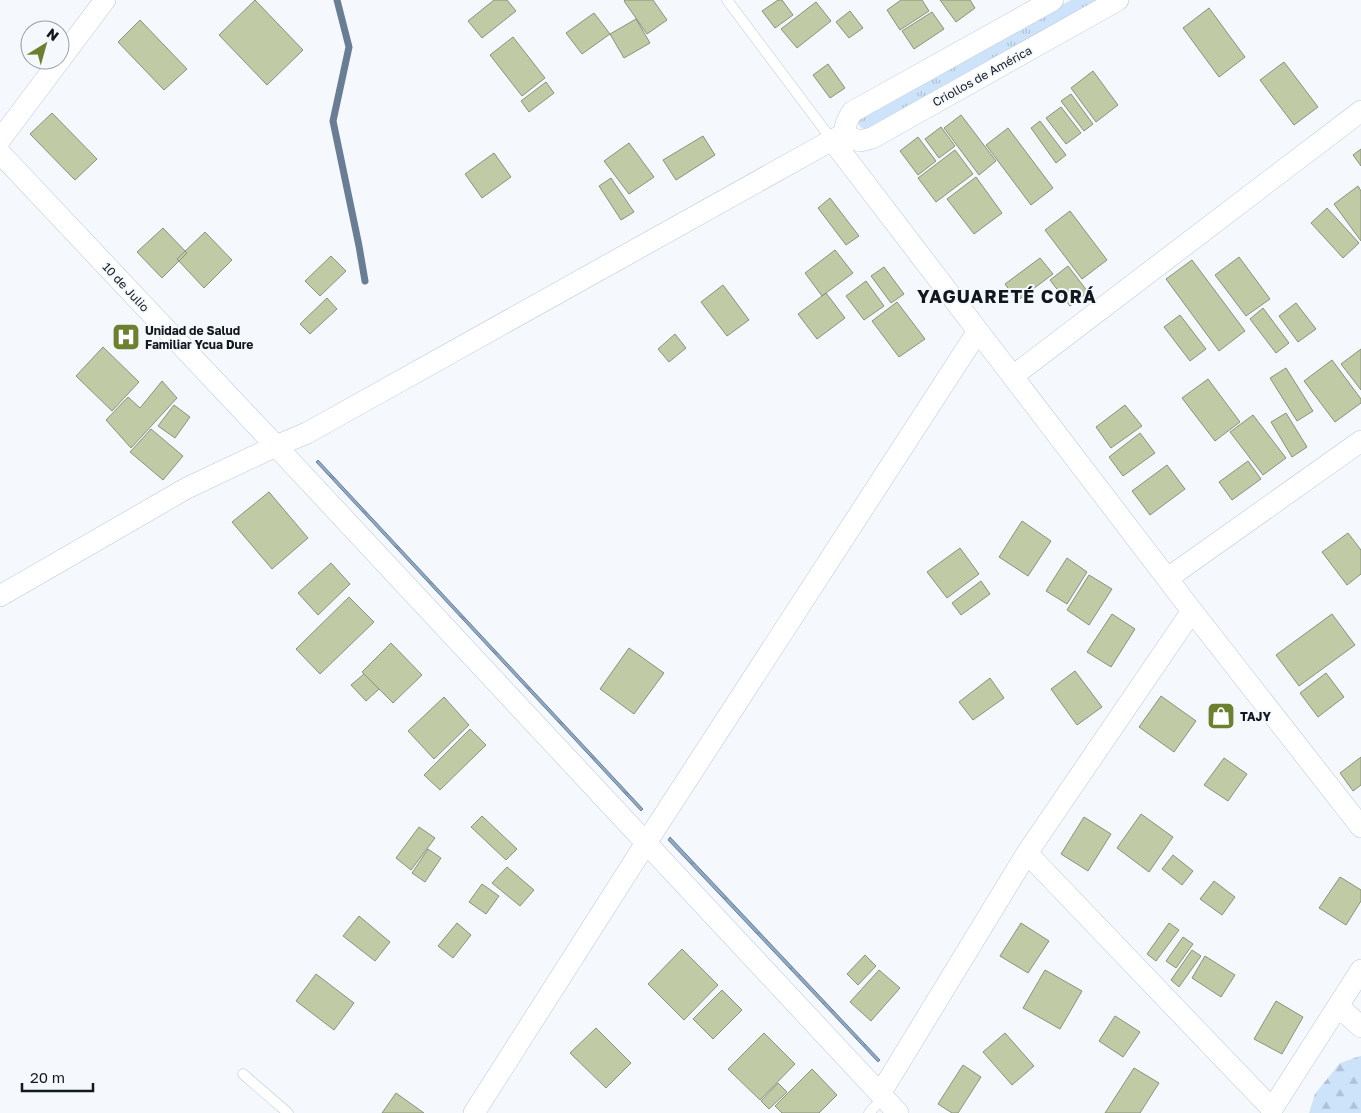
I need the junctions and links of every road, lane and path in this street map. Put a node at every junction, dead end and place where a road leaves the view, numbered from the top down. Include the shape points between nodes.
1 (105, 0) edge
2 (727, 0) edge
3 (1052, 0) edge
4 (1118, 0) edge
5 (70, 47) edge
6 (52, 70) edge
7 (1361, 111) edge
8 (837, 137) junction
9 (0, 140) edge
10 (0, 153) edge
11 (978, 331) junction
12 (1013, 376) junction
13 (1361, 441) edge
14 (276, 446) junction
15 (1168, 578) junction
16 (0, 596) edge
17 (1192, 611) junction
18 (1361, 827) edge
19 (646, 843) junction
20 (1027, 853) junction
21 (1361, 970) edge
22 (1338, 1006) junction
23 (1361, 1027) edge
24 (243, 1074) dead end
25 (882, 1105) edge
26 (1271, 1111) edge
27 (288, 1113) edge
28 (474, 1113) edge

1 - 5 street
2 - 8 lane
3 - 8 street via 852,112
4 - 8 street, Criollos de América via 872,138
6 - 9 street
7 - 12 street
8 - 11 street
8 - 14 street via 307,433
10 - 14 street, 10 de Julio
11 - 12 street
11 - 19 street
12 - 15 street
13 - 15 street
14 - 16 street via 187,488
14 - 19 street, 10 de Julio
15 - 17 street
17 - 18 street
17 - 20 street
19 - 25 street, 10 de Julio
19 - 28 street
20 - 25 street
20 - 26 street
21 - 22 street
22 - 23 street
22 - 26 street
24 - 27 lane

